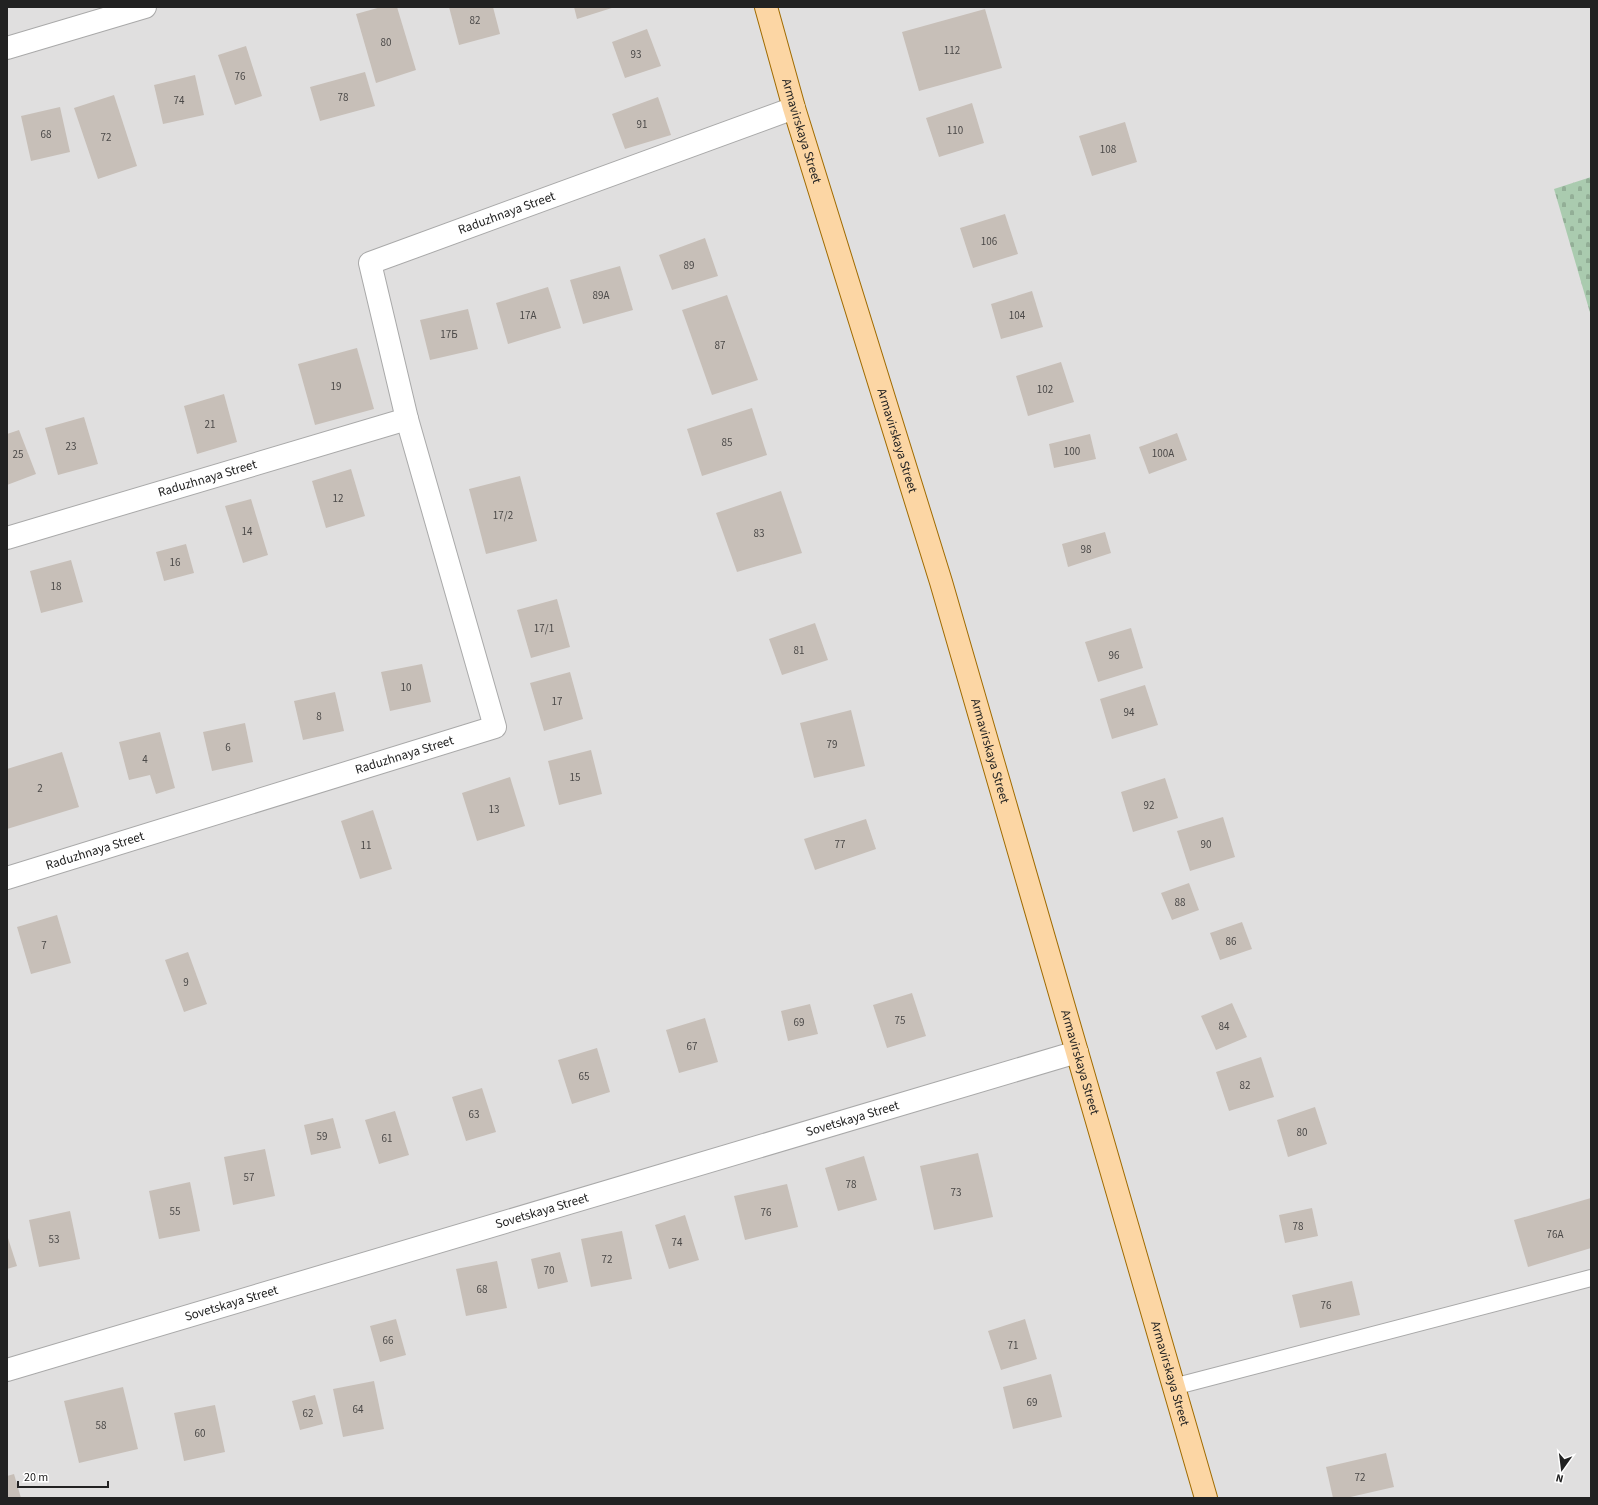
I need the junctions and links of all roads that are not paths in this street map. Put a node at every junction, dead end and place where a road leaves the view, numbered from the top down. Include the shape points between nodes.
1 (145, 7) edge
2 (766, 7) edge
3 (7, 48) edge
4 (794, 108) junction
5 (407, 419) junction
6 (7, 538) edge
7 (7, 878) edge
8 (1077, 1052) junction
9 (1591, 1278) edge
10 (7, 1370) edge
11 (1173, 1387) junction
12 (1206, 1498) edge

1 - 3 street
2 - 4 main road, Armavirskaya Street
4 - 5 street, Raduzhnaya Street via 370,263
4 - 8 main road, Armavirskaya Street via 941,582
5 - 6 street, Raduzhnaya Street
5 - 7 street, Raduzhnaya Street via 495,727
8 - 10 street, Sovetskaya Street
8 - 11 main road, Armavirskaya Street
9 - 11 lane
11 - 12 main road, Armavirskaya Street

